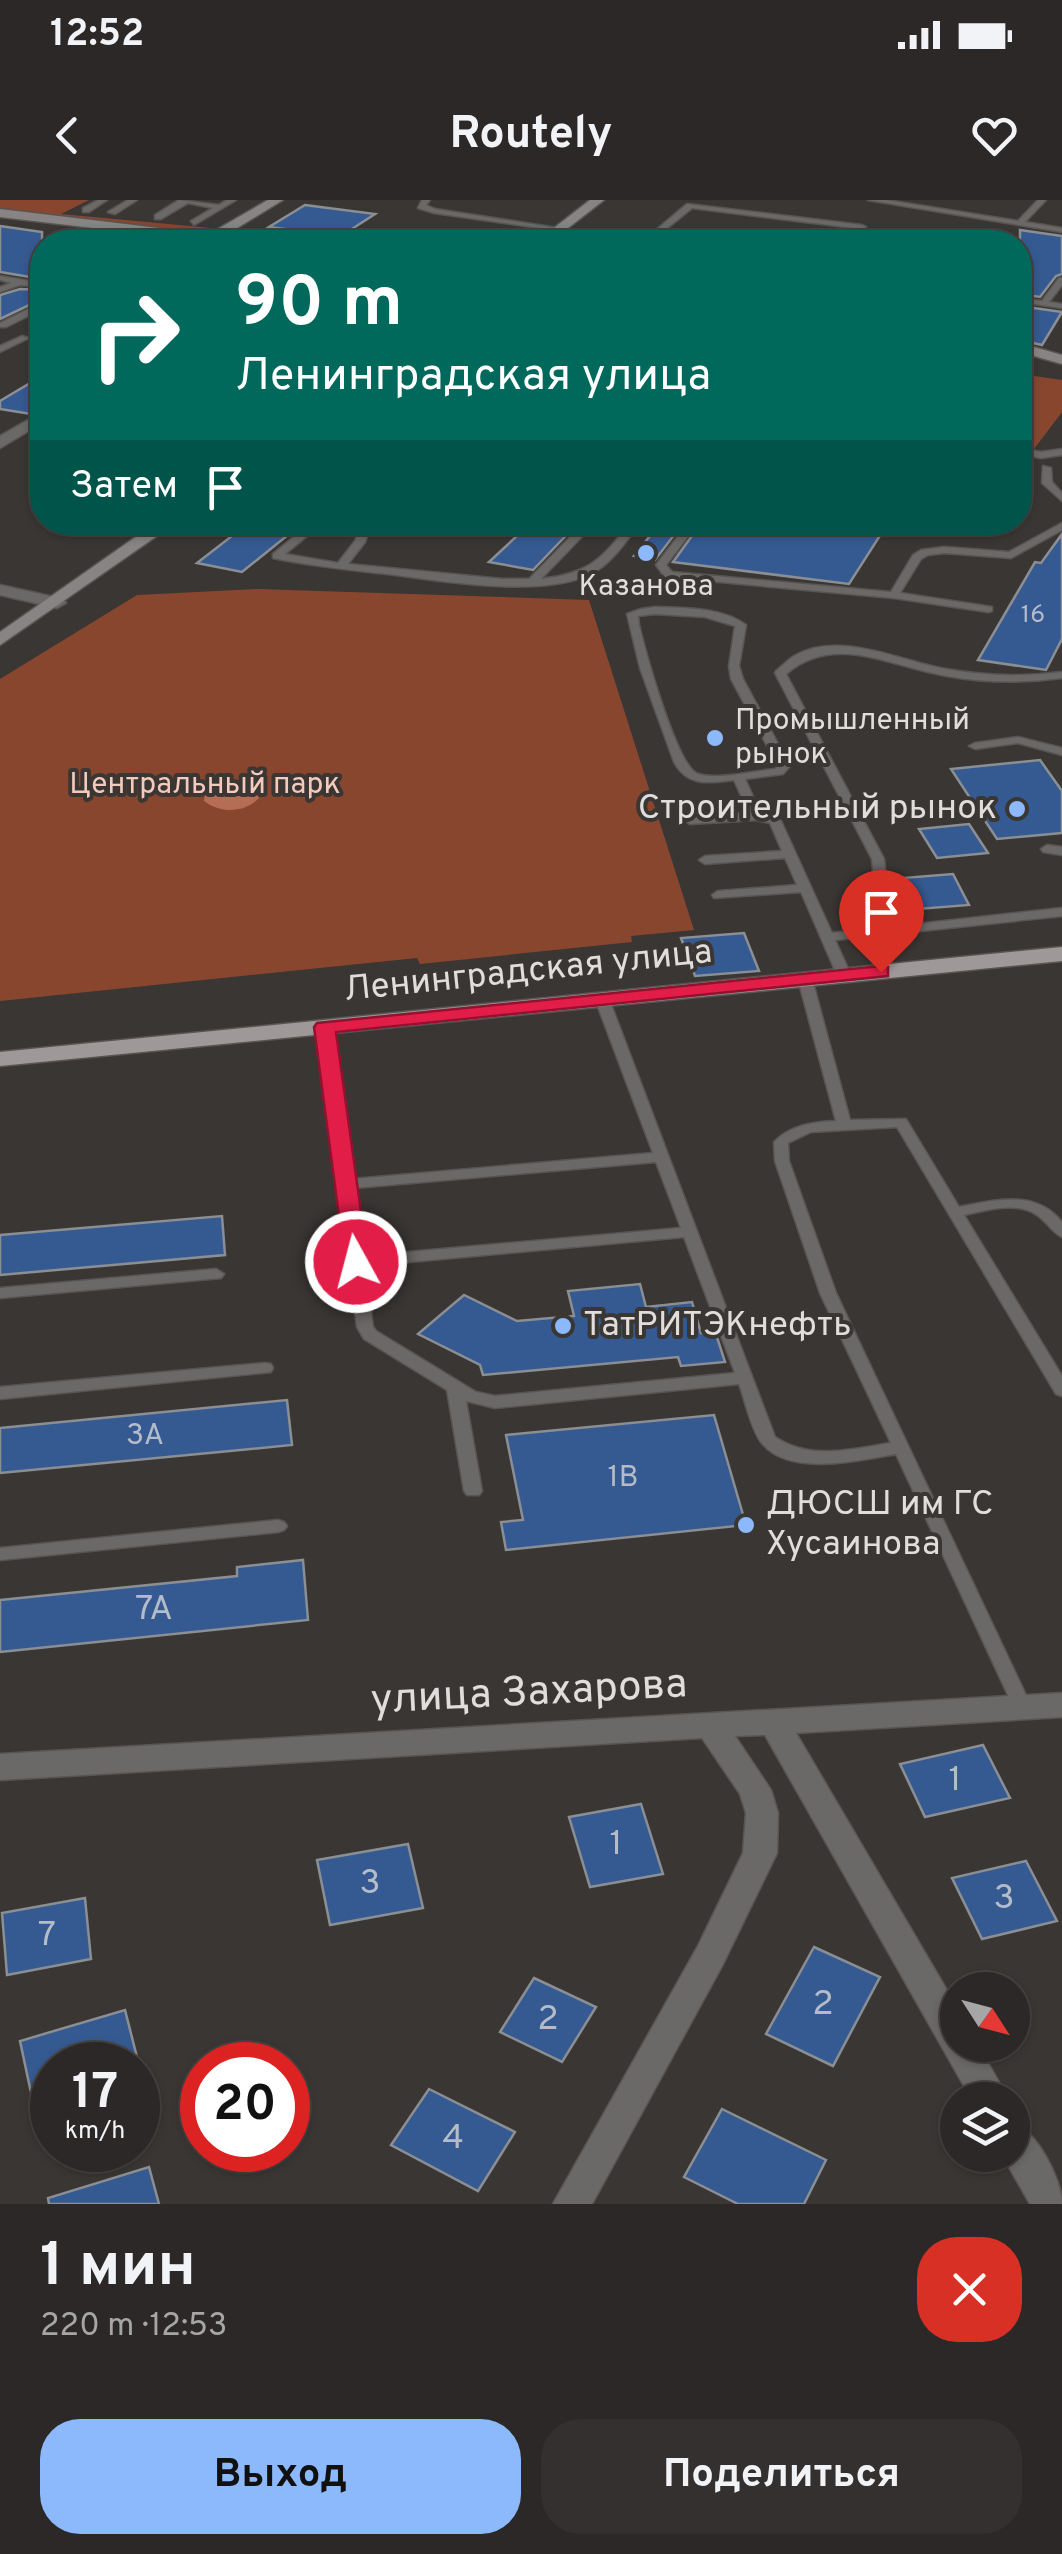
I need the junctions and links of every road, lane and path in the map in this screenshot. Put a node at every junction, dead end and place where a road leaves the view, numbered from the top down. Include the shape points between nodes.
1 (103, 200) edge
2 (133, 200) edge
3 (185, 200) edge
4 (232, 200) edge
5 (277, 200) edge
6 (426, 200) edge
7 (598, 200) edge
8 (872, 200) edge
9 (1042, 200) edge
10 (694, 203) edge
11 (220, 207) junction
12 (86, 210) dead end
13 (0, 212) edge
14 (112, 212) dead end
15 (158, 217) dead end
16 (194, 222) dead end
17 (1020, 224) junction
18 (862, 227) dead end
19 (560, 228) junction
20 (146, 230) edge
21 (225, 230) edge
22 (558, 230) edge
23 (661, 230) edge
24 (1062, 230) edge
25 (0, 278) edge
26 (1062, 280) edge
27 (19, 282) junction
28 (30, 283) edge
29 (0, 290) edge
30 (1032, 302) edge
31 (1044, 303) junction
32 (1062, 306) edge
33 (30, 312) edge
34 (3, 325) dead end
35 (25, 338) dead end
36 (1032, 348) edge
37 (0, 350) edge
38 (1062, 360) edge
39 (30, 424) edge
40 (0, 443) edge
41 (1062, 452) edge
42 (1032, 453) edge
43 (1046, 468) dead end
44 (1062, 498) edge
45 (1062, 526) edge
46 (151, 535) edge
47 (303, 535) edge
48 (362, 535) edge
49 (578, 535) edge
50 (625, 535) edge
51 (684, 535) edge
52 (341, 566) junction
53 (530, 584) junction
54 (0, 590) edge
55 (894, 595) junction
56 (57, 603) junction
57 (988, 609) dead end
58 (0, 640) edge
59 (1062, 675) edge
60 (975, 746) dead end
61 (1062, 752) edge
62 (738, 776) junction
63 (756, 816) junction
64 (690, 820) dead end
65 (1047, 848) dead end
66 (1062, 851) edge
67 (791, 854) junction
68 (705, 860) dead end
69 (806, 888) junction
70 (718, 895) dead end
71 (1062, 912) edge
72 (904, 929) junction
73 (828, 937) junction
74 (1062, 954) edge
75 (844, 975) junction
76 (805, 979) junction
77 (602, 1000) junction
78 (325, 1027) junction
79 (0, 1059) edge
80 (844, 1125) junction
81 (661, 1157) junction
82 (346, 1184) junction
83 (955, 1212) junction
84 (690, 1232) junction
85 (1062, 1232) edge
86 (356, 1262) junction
87 (216, 1274) dead end
88 (0, 1294) edge
89 (265, 1368) dead end
90 (745, 1378) junction
91 (455, 1387) junction
92 (1062, 1390) edge
93 (0, 1393) edge
94 (901, 1447) junction
95 (473, 1491) dead end
96 (278, 1526) dead end
97 (0, 1554) edge
98 (1062, 1706) edge
99 (1023, 1708) junction
100 (774, 1722) junction
101 (711, 1726) junction
102 (0, 1767) edge
103 (940, 2012) edge
104 (1030, 2169) edge
105 (572, 2204) edge
106 (1050, 2204) edge

1 - 12 lane
2 - 14 lane
3 - 11 lane
3 - 15 lane
4 - 11 lane
5 - 21 street
6 - 19 lane via 421,206 434,211
7 - 19 street
8 - 17 lane
9 - 17 lane
10 - 18 lane
10 - 23 lane
11 - 16 lane
13 - 20 street
17 - 24 lane
19 - 22 street
25 - 27 lane
26 - 31 lane
27 - 28 lane
27 - 29 lane
30 - 31 lane
31 - 32 lane
33 - 34 lane
35 - 37 lane
36 - 38 street
39 - 40 street
41 - 42 lane
43 - 44 lane via 1047,483
45 - 55 lane via 1012,555 925,552
46 - 56 street
47 - 52 lane via 277,556
48 - 52 lane
49 - 53 lane
50 - 53 lane via 584,574
51 - 55 lane via 660,565 669,575
52 - 53 lane
54 - 56 street
55 - 57 lane
56 - 58 street
59 - 72 lane via 961,675 839,650 791,660 780,674 878,859 881,887
60 - 61 lane via 1018,740
62 - 62 lane via 784,766 737,679 741,625 722,617 632,614 682,768 696,777
62 - 63 lane
63 - 64 lane
63 - 67 lane via 775,820
65 - 66 lane
67 - 68 lane
67 - 69 lane
69 - 70 lane
69 - 73 lane
71 - 72 lane
72 - 73 lane
73 - 75 lane
74 - 75 main road, Ленинградская улица
75 - 76 main road, Ленинградская улица
76 - 77 main road, Ленинградская улица
76 - 80 lane
77 - 78 main road, Ленинградская улица
77 - 81 lane
78 - 79 main road, Ленинградская улица
78 - 82 lane
80 - 83 lane via 901,1122
80 - 94 lane via 794,1131 781,1142 782,1161 828,1293
81 - 82 lane
81 - 84 lane
82 - 86 lane
83 - 85 lane via 1032,1204
83 - 92 lane
84 - 86 lane
84 - 90 lane
86 - 91 lane via 370,1335
87 - 88 lane
89 - 93 lane
90 - 91 lane via 495,1402
90 - 94 lane via 768,1440 790,1456 804,1460
91 - 95 lane
94 - 99 lane
96 - 97 lane
98 - 99 street, улица Захарова
99 - 100 street, улица Захарова
100 - 101 street, улица Захарова
100 - 103 street
101 - 102 street, улица Захарова
101 - 105 street via 755,1790 762,1813 760,1853
104 - 106 street

